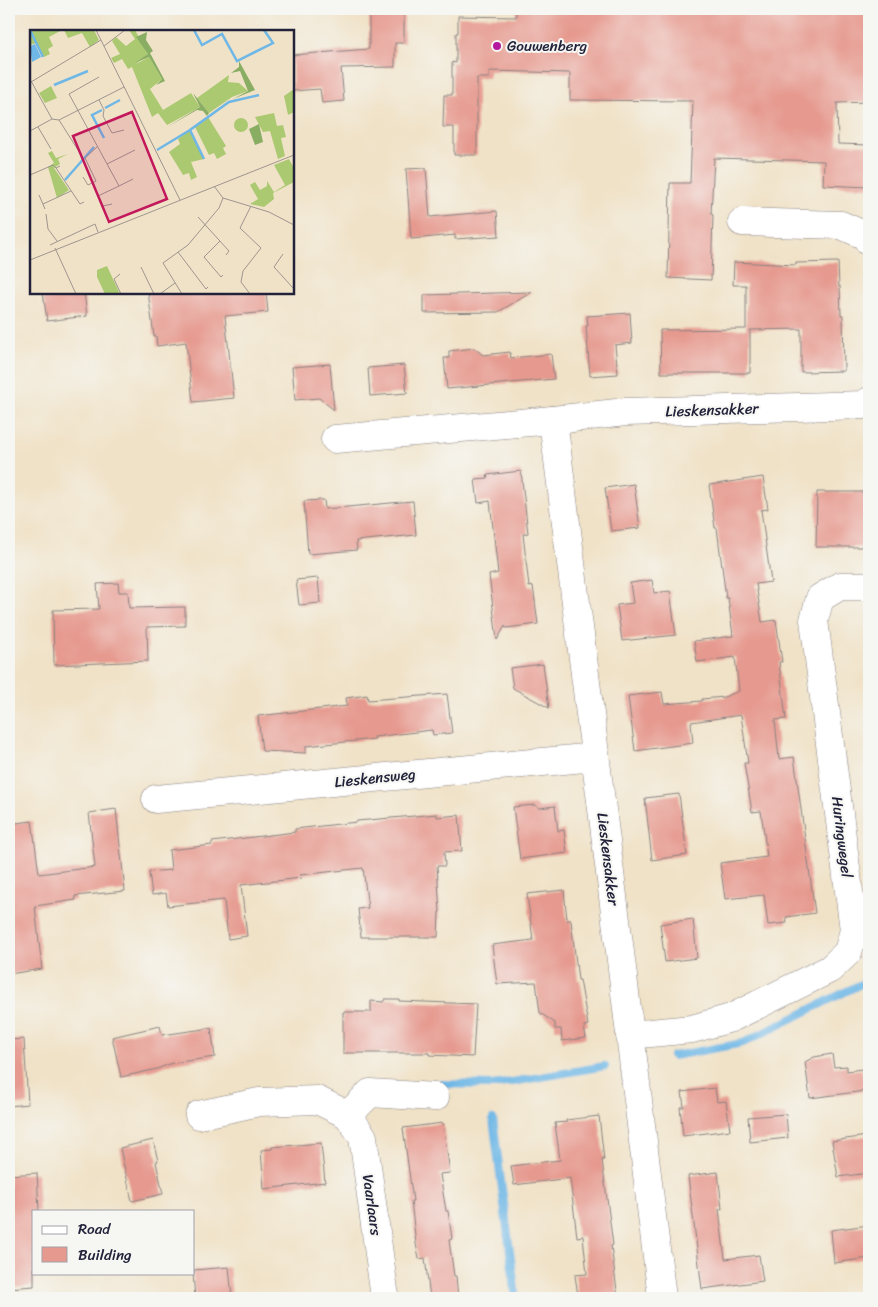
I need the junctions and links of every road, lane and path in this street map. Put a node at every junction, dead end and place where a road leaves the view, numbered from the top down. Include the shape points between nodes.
1 (742, 222) dead end
2 (869, 242) edge
3 (869, 401) edge
4 (553, 420) junction
5 (335, 438) dead end
6 (869, 586) edge
7 (594, 757) junction
8 (156, 799) dead end
9 (630, 1035) junction
10 (435, 1097) dead end
11 (199, 1115) dead end
12 (348, 1115) junction
13 (385, 1298) edge
14 (662, 1298) edge

1 - 2 street via 841,225 866,236
3 - 4 street, Lieskensakker via 864,405 626,412
4 - 5 street, Lieskensakker
4 - 7 street, Lieskensakker
6 - 9 street, Huringwegel via 840,586 820,598 814,620 854,930 848,952 830,969 731,1018 692,1029
7 - 8 street, Lieskensweg
7 - 9 street, Lieskensakker
9 - 14 street, Lieskensakker
10 - 12 street via 370,1093
11 - 12 street via 259,1102 316,1100
12 - 13 street, Vaarlaars via 363,1137

